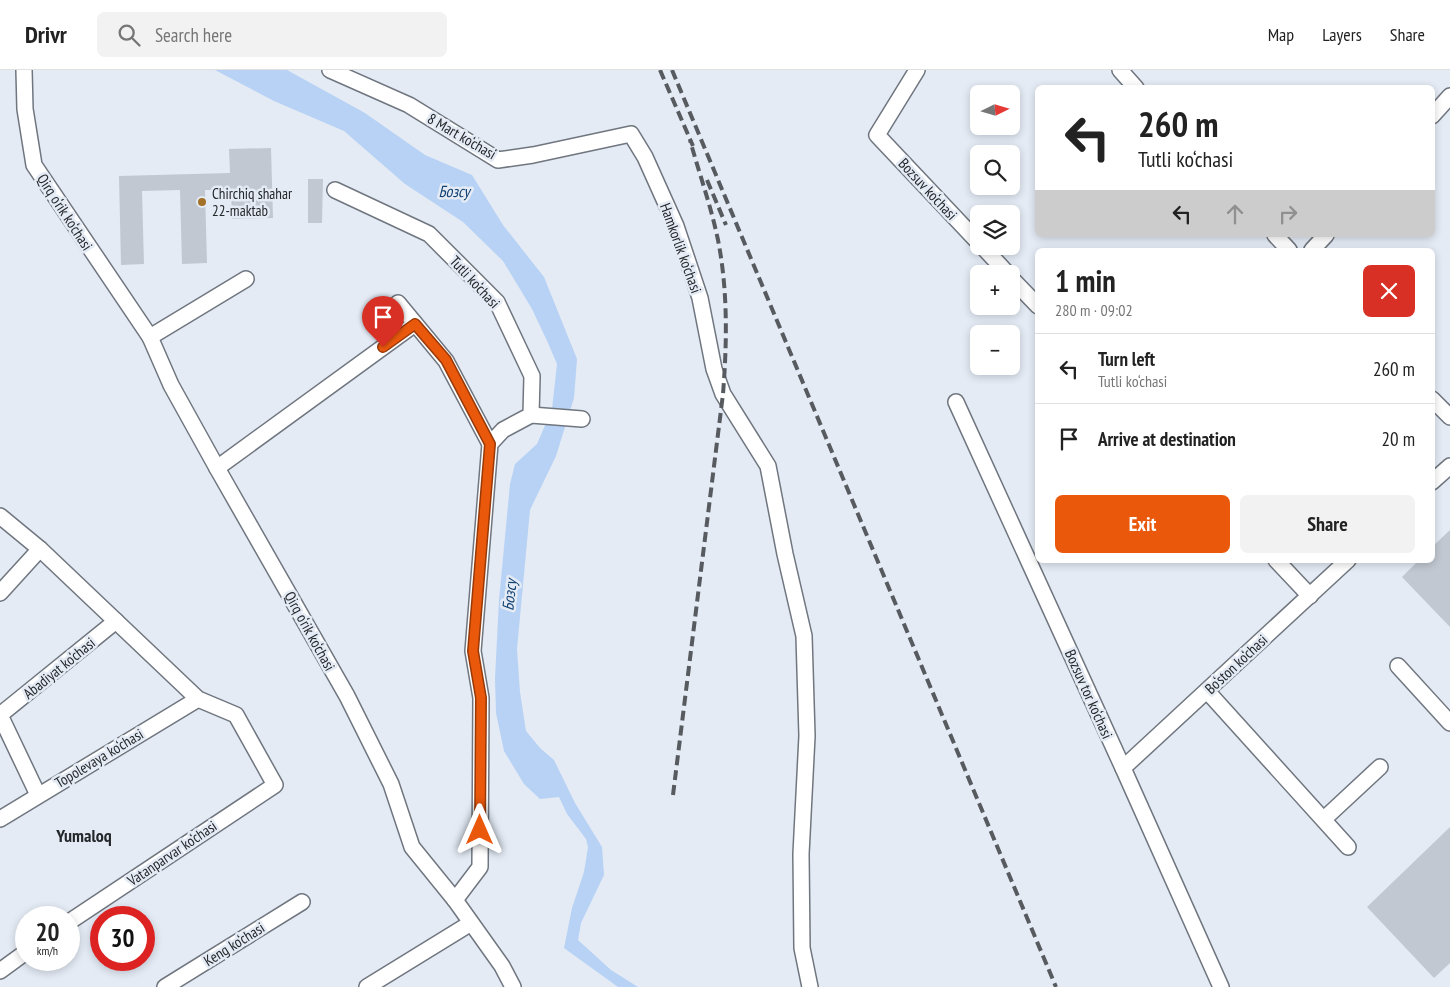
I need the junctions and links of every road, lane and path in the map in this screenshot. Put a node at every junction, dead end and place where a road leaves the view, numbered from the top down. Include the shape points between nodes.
1 (24, 70) edge
2 (330, 70) edge
3 (917, 70) edge
4 (1120, 70) edge
5 (1133, 85) edge
6 (1450, 96) edge
7 (1435, 113) edge
8 (631, 134) joint
9 (336, 190) dead end
10 (970, 233) edge
11 (1277, 237) edge
12 (1324, 237) edge
13 (1287, 248) edge
14 (1314, 248) edge
15 (990, 255) edge
16 (1000, 265) edge
17 (246, 279) dead end
18 (1020, 287) edge
19 (1035, 303) edge
20 (398, 304) dead end
21 (415, 324) junction
22 (150, 337) junction
23 (956, 402) dead end
24 (1435, 402) edge
25 (531, 415) junction
26 (1450, 417) edge
27 (582, 419) dead end
28 (490, 444) junction
29 (1450, 466) edge
30 (217, 468) junction
31 (1435, 479) edge
32 (0, 516) edge
33 (40, 549) junction
34 (1279, 563) edge
35 (1345, 563) edge
36 (0, 593) edge
37 (1310, 596) junction
38 (116, 621) junction
39 (1398, 666) dead end
40 (1207, 691) junction
41 (198, 699) junction
42 (1450, 723) edge
43 (1380, 767) dead end
44 (1123, 768) junction
45 (38, 795) junction
46 (0, 819) edge
47 (1324, 820) junction
48 (1348, 847) dead end
49 (455, 900) junction
50 (302, 902) dead end
51 (80, 915) edge
52 (471, 923) junction
53 (15, 960) edge
54 (0, 971) edge
55 (166, 987) edge
56 (367, 987) edge
57 (513, 987) edge
58 (810, 987) edge
59 (1221, 987) edge

1 - 22 street, Qirq o‘rik ko‘chasi via 25,109 34,165
2 - 8 street, 8 Mart ko‘chasi via 409,105 498,160
3 - 10 street, Bozsuv ko‘chasi via 877,134
4 - 5 street
6 - 7 street
8 - 58 street, Hamkorlik ko‘chasi via 645,156 676,226 700,298 714,368 723,394 768,466 804,636 808,736 801,873 802,948
9 - 25 street, Tutli ko‘chasi via 429,234 497,302 532,376
11 - 13 street
12 - 14 street
15 - 16 street
17 - 22 street
18 - 19 street
20 - 21 street
21 - 28 street via 446,360
21 - 30 street
22 - 30 street, Qirq o‘rik ko‘chasi via 171,385
23 - 44 street, Bozsuv tor ko‘chasi
24 - 26 street
25 - 27 street
25 - 28 street via 503,430
28 - 49 street via 473,651 481,698 480,867
29 - 31 street
30 - 49 street, Qirq o‘rik ko‘chasi via 347,696 391,784 412,846
32 - 33 street
33 - 36 street
33 - 38 street
34 - 37 street
35 - 37 street, Bo‘ston ko‘chasi
37 - 40 street, Bo‘ston ko‘chasi
38 - 41 street
38 - 45 street, Abadiyat ko‘chasi via 0,715
39 - 42 street
40 - 44 street, Bo‘ston ko‘chasi
40 - 47 street
41 - 45 street, Topolevaya ko‘chasi
41 - 51 street, Vatanparvar ko‘chasi via 236,715 275,784
43 - 47 street
44 - 59 street, Bozsuv tor ko‘chasi
45 - 46 street, Topolevaya ko‘chasi
47 - 48 street
49 - 52 street, Qirq o‘rik ko‘chasi
50 - 55 street, Keng ko‘chasi
52 - 56 street
52 - 57 street, Qirq o‘rik ko‘chasi
53 - 54 street

